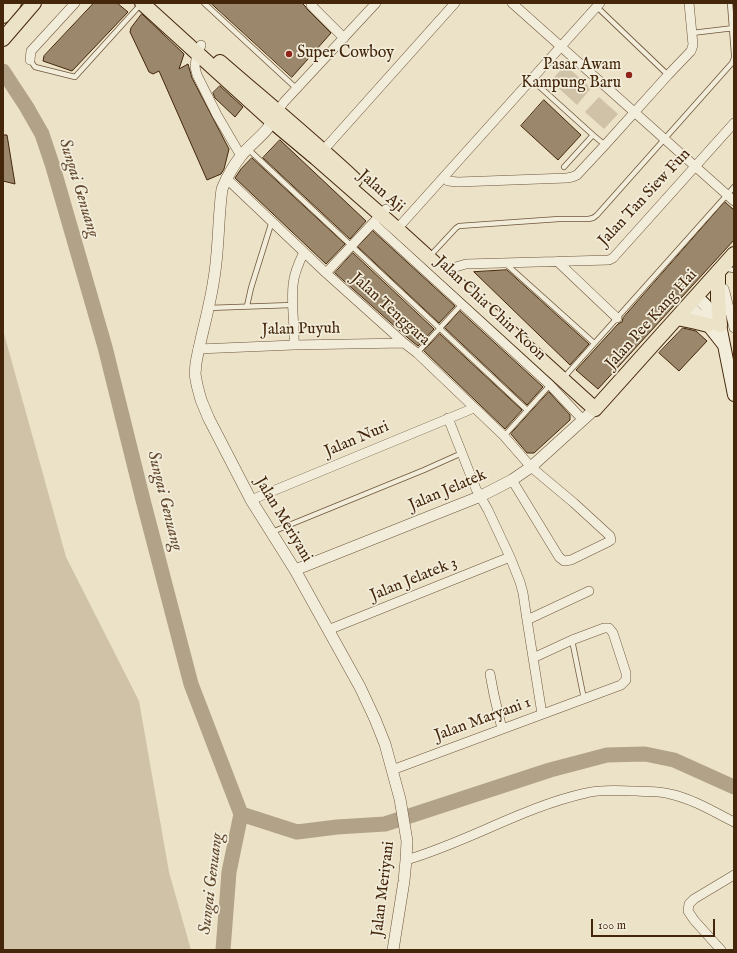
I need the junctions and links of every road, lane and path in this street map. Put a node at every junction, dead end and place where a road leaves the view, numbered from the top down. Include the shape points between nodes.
1 (14, 3) edge
2 (75, 3) edge
3 (142, 3) edge
4 (154, 3) edge
5 (204, 3) edge
6 (376, 3) edge
7 (455, 3) edge
8 (512, 3) edge
9 (689, 3) edge
10 (730, 3) edge
11 (311, 4) edge
12 (32, 5) edge
13 (599, 5) edge
14 (3, 16) edge
15 (733, 28) edge
16 (692, 33) junction
17 (344, 38) junction
18 (3, 39) edge
19 (561, 47) junction
20 (199, 49) junction
21 (30, 60) joint
22 (668, 75) junction
23 (532, 79) junction
24 (297, 89) junction
25 (634, 112) junction
26 (275, 117) junction
27 (734, 123) edge
28 (593, 135) junction
29 (664, 139) junction
30 (605, 145) junction
31 (245, 152) junction
32 (320, 155) junction
33 (695, 166) junction
34 (564, 167) dead end
35 (444, 177) junction
36 (226, 178) junction
37 (734, 187) edge
38 (731, 198) edge
39 (380, 215) junction
40 (272, 221) junction
41 (399, 226) junction
42 (352, 246) junction
43 (304, 252) junction
44 (734, 254) edge
45 (431, 255) junction
46 (557, 261) junction
47 (505, 263) junction
48 (449, 271) junction
49 (326, 273) junction
50 (723, 273) edge
51 (692, 301) junction
52 (462, 304) junction
53 (292, 305) junction
54 (247, 306) junction
55 (208, 308) junction
56 (617, 318) junction
57 (677, 318) junction
58 (721, 326) edge
59 (440, 328) junction
60 (404, 343) junction
61 (594, 343) junction
62 (294, 345) junction
63 (198, 349) junction
64 (417, 353) junction
65 (732, 372) edge
66 (559, 378) junction
67 (734, 395) edge
68 (598, 406) junction
69 (474, 408) junction
70 (528, 410) junction
71 (448, 418) junction
72 (583, 420) junction
73 (504, 436) junction
74 (462, 453) junction
75 (531, 467) junction
76 (512, 480) junction
77 (481, 496) junction
78 (251, 500) junction
79 (272, 532) junction
80 (510, 557) junction
81 (295, 570) junction
82 (589, 591) dead end
83 (527, 620) junction
84 (328, 630) junction
85 (572, 640) junction
86 (533, 658) junction
87 (490, 674) dead end
88 (584, 699) junction
89 (542, 714) junction
90 (502, 729) junction
91 (392, 770) junction
92 (734, 822) edge
93 (406, 860) junction
94 (734, 875) edge
95 (393, 950) edge
96 (721, 950) edge

1 - 14 main road
2 - 21 street via 31,51
3 - 20 main road, Jalan Aji
3 - 21 lane via 74,77 35,67
4 - 20 main road, Jalan Aji
5 - 24 lane
6 - 17 street
7 - 32 street
8 - 19 street
9 - 16 street
10 - 15 lane
11 - 17 street
12 - 18 main road
13 - 19 street
13 - 22 lane
15 - 16 lane
15 - 29 lane via 732,63
16 - 22 street via 691,51
17 - 24 street
19 - 23 street
19 - 25 street
20 - 26 main road, Jalan Aji
20 - 31 street via 195,67 197,75 217,115
22 - 25 street
23 - 28 lane
23 - 35 street
24 - 26 street via 284,102
25 - 29 street
25 - 30 street
26 - 31 street, Jalan Meriyani via 264,133
26 - 32 main road, Jalan Aji
27 - 33 street, Jalan Tan Siew Fun
28 - 30 lane
28 - 34 lane
29 - 33 street
29 - 45 lane via 593,218 459,226
30 - 35 street via 577,175 567,178 458,182 448,181
31 - 36 street, Jalan Meriyani
31 - 42 lane
32 - 39 main road, Jalan Aji
33 - 38 street
33 - 46 street, Jalan Tan Siew Fun via 613,258
35 - 41 street
36 - 40 street, Jalan Tenggara
36 - 55 street, Jalan Meriyani via 222,189 217,259
37 - 38 lane
38 - 56 lane
39 - 41 main road, Jalan Aji
39 - 42 street
39 - 52 street, Jalan Chia Chin Koon
40 - 43 street, Jalan Tenggara
40 - 54 lane
41 - 45 main road, Jalan Aji
42 - 49 street
42 - 59 lane
43 - 49 street, Jalan Tenggara
43 - 53 street via 293,283
44 - 50 main road, Jalan Pee Kang Hai
45 - 48 main road, Jalan Aji
46 - 47 street, Jalan Tan Siew Fun
46 - 56 street
47 - 48 street, Jalan Tan Siew Fun via 466,264
47 - 61 lane
48 - 66 main road, Jalan Aji
49 - 60 street, Jalan Tenggara
50 - 51 main road, Jalan Pee Kang Hai
50 - 58 main road
51 - 57 main road, Jalan Pee Kang Hai
51 - 58 main road
52 - 59 lane
52 - 66 street, Jalan Chia Chin Koon
53 - 54 lane
53 - 62 street
54 - 55 lane
55 - 63 street, Jalan Meriyani
56 - 61 lane
57 - 58 main road
57 - 68 main road, Jalan Pee Kang Hai
58 - 65 main road via 717,336 724,346
59 - 64 lane
59 - 70 lane
60 - 62 street, Jalan Puyuh
60 - 64 street, Jalan Tenggara
61 - 66 lane
62 - 63 street, Jalan Puyuh
63 - 78 street, Jalan Meriyani via 195,374 201,400
64 - 69 street, Jalan Tenggara
65 - 67 main road
66 - 68 main road, Jalan Aji
66 - 70 lane
66 - 72 street, Jalan Chia Chin Koon
68 - 72 street, Jalan Jelatek
69 - 71 street, Jalan Nuri
69 - 73 street, Jalan Tenggara
70 - 73 lane
71 - 74 street
71 - 78 street, Jalan Nuri
72 - 75 street, Jalan Jelatek
73 - 75 street, Jalan Tenggara
74 - 77 street
74 - 79 lane
75 - 76 street, Jalan Jelatek
75 - 76 street, Jalan Tenggara via 574,503 610,536 611,540 564,561 559,557
76 - 77 street, Jalan Jelatek
77 - 80 street
77 - 81 street, Jalan Jelatek
78 - 79 street, Jalan Meriyani
79 - 81 street, Jalan Meriyani
80 - 83 street via 523,593
80 - 84 street, Jalan Jelatek 3
81 - 84 street, Jalan Meriyani
82 - 83 street
83 - 86 street
84 - 91 street, Jalan Meriyani via 376,719
85 - 86 street
85 - 88 lane
85 - 88 street, Jalan Maryani 1 via 610,628 614,633 626,673 626,680 621,685
86 - 89 street
87 - 90 street
88 - 89 street, Jalan Maryani 1
89 - 90 street, Jalan Maryani 1
90 - 91 street, Jalan Maryani 1
91 - 93 street, Jalan Meriyani via 407,841
92 - 93 street via 685,798 671,794 615,790 587,792 522,814
93 - 95 street, Jalan Meriyani
94 - 96 street via 689,904 688,911 694,920

